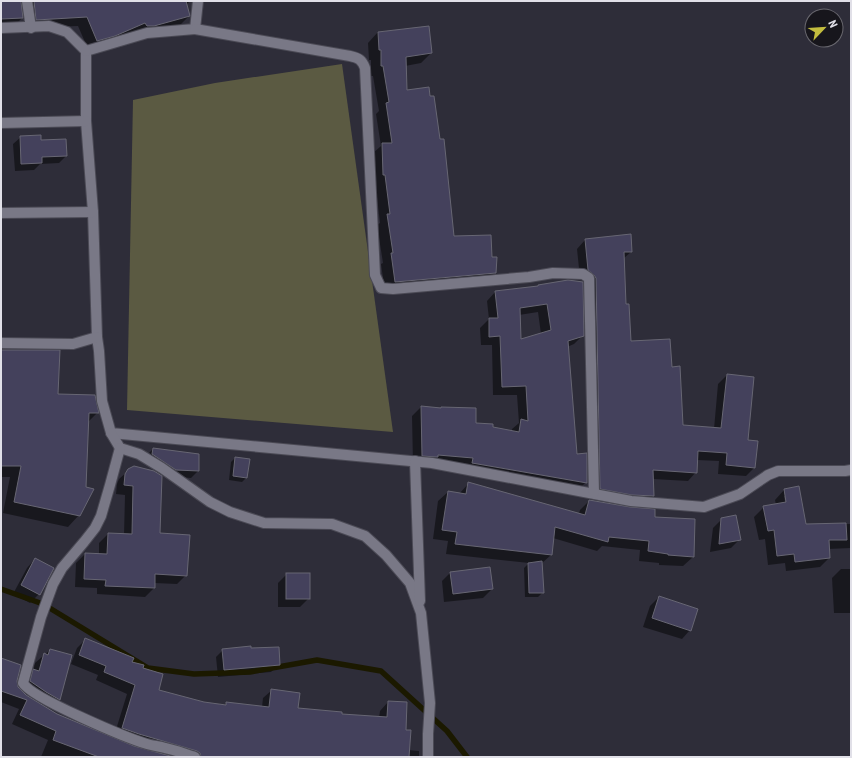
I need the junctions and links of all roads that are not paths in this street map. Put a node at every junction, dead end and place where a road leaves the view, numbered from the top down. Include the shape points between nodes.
1 (27, 1) edge
2 (198, 1) edge
3 (1, 28) edge
4 (31, 28) junction
5 (195, 29) junction
6 (86, 52) junction
7 (86, 121) junction
8 (1, 123) edge
9 (93, 212) junction
10 (1, 213) edge
11 (96, 337) junction
12 (1, 343) edge
13 (111, 433) junction
14 (120, 448) junction
15 (414, 461) junction
16 (851, 470) edge
17 (594, 494) junction
18 (420, 613) junction
19 (194, 757) edge
20 (428, 757) edge

1 - 4 street
2 - 5 street
3 - 4 street
4 - 6 street via 49,26 67,32
5 - 6 street via 147,33
5 - 17 street via 350,56 362,61 365,68 375,275 381,288 393,289 553,273 583,274 588,278
6 - 7 street
7 - 8 street
7 - 9 street
9 - 10 street
9 - 11 street
11 - 12 street via 73,344
11 - 13 street via 102,401
13 - 14 street
13 - 15 street
14 - 18 street via 138,454 210,502 230,512 264,523 332,524 365,536 386,555 410,583
14 - 19 street via 101,516 95,528 62,568 53,584 23,683 25,688 106,728 146,744
15 - 17 street
15 - 18 street
16 - 17 street via 778,471 740,494 704,508 630,501
18 - 20 street via 430,703

